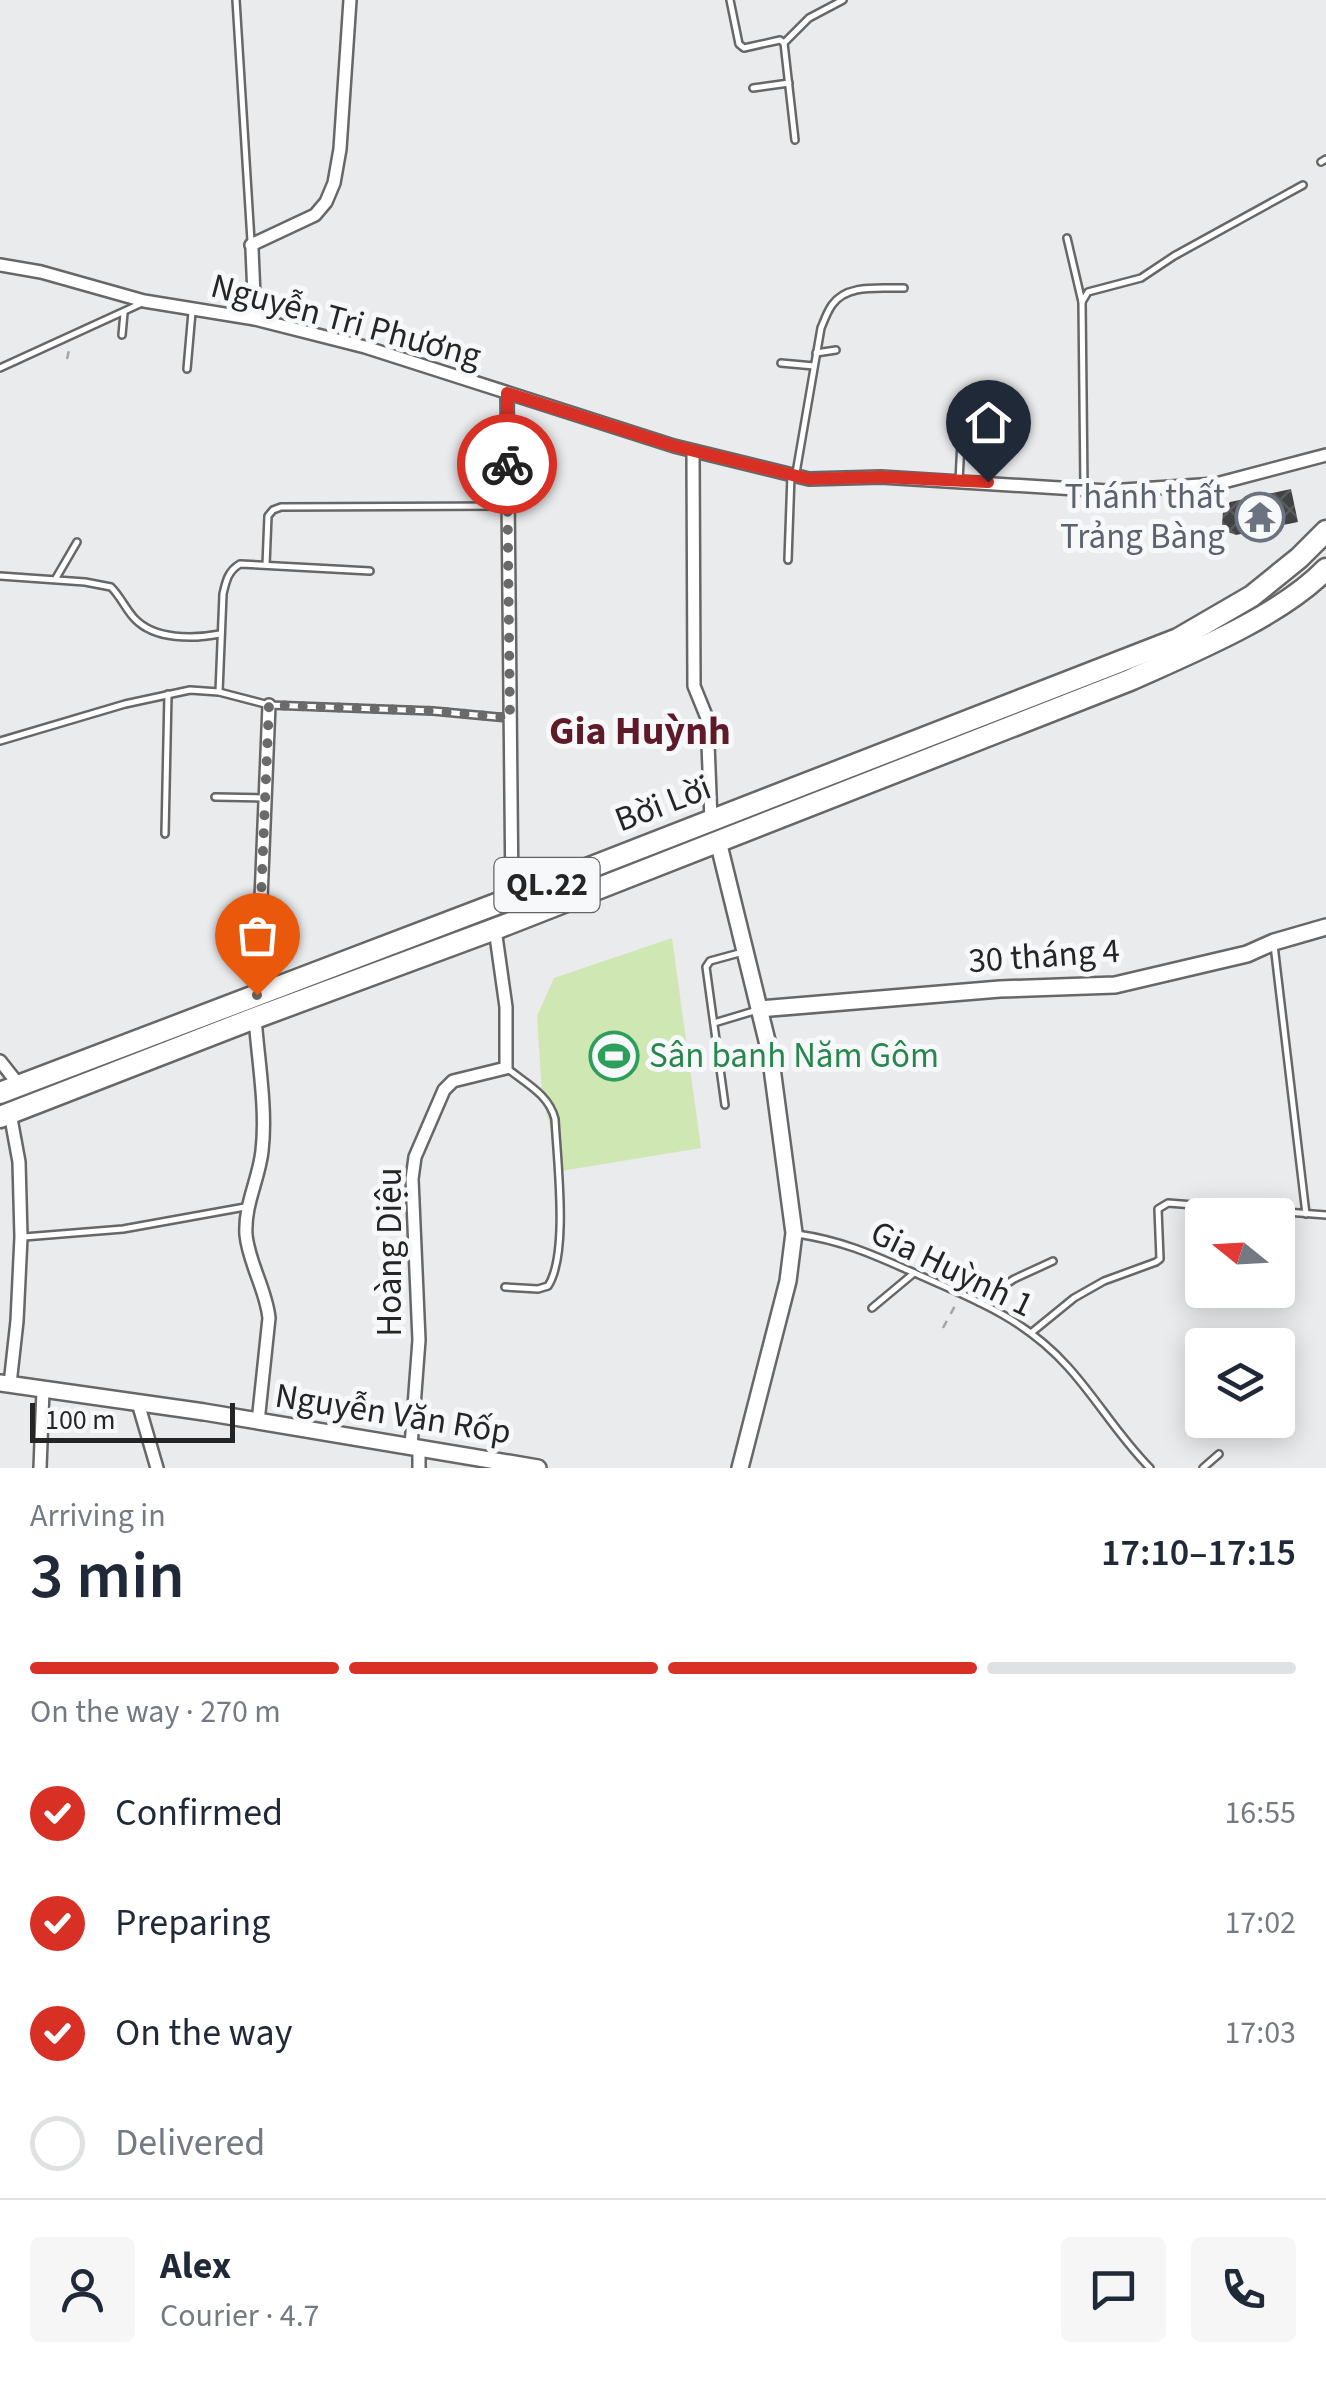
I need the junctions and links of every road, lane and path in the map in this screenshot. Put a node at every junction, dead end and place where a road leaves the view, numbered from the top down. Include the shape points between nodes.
1 (236, 0) edge
2 (350, 0) edge
3 (730, 0) edge
4 (843, 0) edge
5 (784, 43) junction
6 (789, 83) junction
7 (753, 88) dead end
8 (795, 140) dead end
9 (1303, 185) dead end
10 (1067, 238) dead end
11 (252, 251) junction
12 (0, 265) edge
13 (904, 288) dead end
14 (144, 301) junction
15 (1082, 302) junction
16 (192, 309) junction
17 (124, 311) junction
18 (255, 319) junction
19 (122, 335) dead end
20 (836, 350) dead end
21 (816, 353) junction
22 (781, 363) dead end
23 (814, 366) junction
24 (0, 368) edge
25 (187, 369) dead end
26 (507, 393) junction
27 (962, 402) dead end
28 (987, 432) dead end
29 (693, 451) junction
30 (1326, 455) edge
31 (793, 476) junction
32 (958, 481) junction
33 (988, 482) junction
34 (1084, 488) junction
35 (508, 506) junction
36 (1326, 531) edge
37 (77, 542) dead end
38 (788, 560) dead end
39 (266, 566) junction
40 (1326, 569) edge
41 (370, 571) dead end
42 (0, 576) edge
43 (56, 580) junction
44 (222, 634) junction
45 (219, 692) junction
46 (168, 694) junction
47 (269, 705) junction
48 (510, 718) junction
49 (0, 741) edge
50 (215, 797) dead end
51 (265, 798) junction
52 (711, 820) junction
53 (165, 834) dead end
54 (718, 841) junction
55 (512, 898) junction
56 (1326, 927) edge
57 (495, 929) junction
58 (1274, 942) junction
59 (746, 951) junction
60 (257, 995) junction
61 (760, 1009) junction
62 (255, 1018) junction
63 (714, 1023) junction
64 (0, 1061) edge
65 (506, 1068) junction
66 (9, 1089) edge
67 (725, 1105) dead end
68 (5, 1115) edge
69 (248, 1207) junction
70 (1306, 1214) junction
71 (1326, 1216) edge
72 (794, 1233) junction
73 (20, 1237) junction
74 (1052, 1261) dead end
75 (914, 1273) junction
76 (504, 1288) dead end
77 (960, 1293) junction
78 (979, 1302) junction
79 (872, 1308) dead end
80 (944, 1328) dead end
81 (1031, 1333) junction
82 (5, 1384) edge
83 (44, 1390) junction
84 (138, 1403) junction
85 (258, 1422) junction
86 (415, 1447) junction
87 (1218, 1454) dead end
88 (40, 1468) edge
89 (157, 1468) edge
90 (419, 1468) edge
91 (538, 1468) edge
92 (740, 1468) edge
93 (1150, 1468) edge
94 (1203, 1468) edge

1 - 11 lane
2 - 11 street via 334,183 316,215
3 - 5 lane via 738,44
4 - 5 lane via 809,18
5 - 6 lane
6 - 7 lane
6 - 8 lane
9 - 15 lane via 1141,278 1088,292
10 - 15 lane
11 - 18 street
12 - 14 street, Nguyễn Tri Phương
13 - 21 lane via 858,289 838,298
14 - 16 street, Nguyễn Tri Phương
14 - 17 lane
15 - 34 lane
16 - 18 street, Nguyễn Tri Phương
16 - 25 lane
17 - 19 lane
17 - 24 lane
18 - 26 street, Nguyễn Tri Phương
20 - 21 lane
21 - 23 lane
22 - 23 lane
23 - 31 lane
26 - 29 street, Nguyễn Tri Phương
26 - 35 street
27 - 32 lane
28 - 33 lane
29 - 31 street, Nguyễn Tri Phương
29 - 52 street via 694,686 708,718
30 - 34 street, Nguyễn Tri Phương via 1216,484
31 - 32 street, Nguyễn Tri Phương
31 - 38 lane
32 - 33 street, Nguyễn Tri Phương
33 - 34 street, Nguyễn Tri Phương
35 - 39 lane via 282,507 268,516
35 - 48 street
36 - 52 highway, Bời Lời / QL.22 via 1252,596 1178,640
37 - 43 lane
39 - 41 lane
39 - 44 lane via 233,568
40 - 54 highway, Bời Lời / QL.22 via 1276,607 1130,680
42 - 43 lane
43 - 44 lane via 111,587 153,632
44 - 45 lane
45 - 46 lane
45 - 47 lane
46 - 49 lane
46 - 53 lane
47 - 48 lane
47 - 51 street
48 - 55 street
50 - 51 lane
51 - 60 street
52 - 54 highway
52 - 55 highway, Bời Lời / QL.22
54 - 57 highway, Bời Lời / QL.22
54 - 59 street
55 - 60 highway, Bời Lời / QL.22
56 - 58 street, 30 tháng 4
57 - 62 highway, Bời Lời / QL.22
57 - 65 street
58 - 61 street, 30 tháng 4 via 1115,985
58 - 70 lane
59 - 61 street
59 - 63 lane via 706,967
60 - 66 highway, Bời Lời / QL.22
61 - 63 lane
61 - 72 street
62 - 68 highway, Bời Lời / QL.22
62 - 69 street via 264,1135
63 - 67 lane
64 - 66 street
65 - 76 lane via 553,1108 560,1232 548,1286
65 - 86 street, Hoàng Diệu via 453,1081 415,1157
68 - 73 street via 19,1162
69 - 73 lane via 123,1229
69 - 85 street via 246,1236 269,1318
70 - 71 lane
70 - 81 lane via 1162,1205 1160,1259 1074,1298
72 - 75 lane, Gia Huỳnh 1 via 867,1251
72 - 92 street
73 - 82 street via 17,1320
74 - 78 lane
75 - 77 lane, Gia Huỳnh 1
75 - 79 lane
77 - 78 lane, Gia Huỳnh 1
77 - 80 path
78 - 81 lane, Gia Huỳnh 1
81 - 93 lane, Gia Huỳnh 1 via 1067,1366
82 - 83 street, Nguyễn Văn Rốp
83 - 84 street, Nguyễn Văn Rốp
83 - 88 street
84 - 85 street, Nguyễn Văn Rốp
84 - 89 street
85 - 86 street, Nguyễn Văn Rốp
86 - 90 street, Hoàng Diệu
86 - 91 street, Nguyễn Văn Rốp
87 - 94 lane

